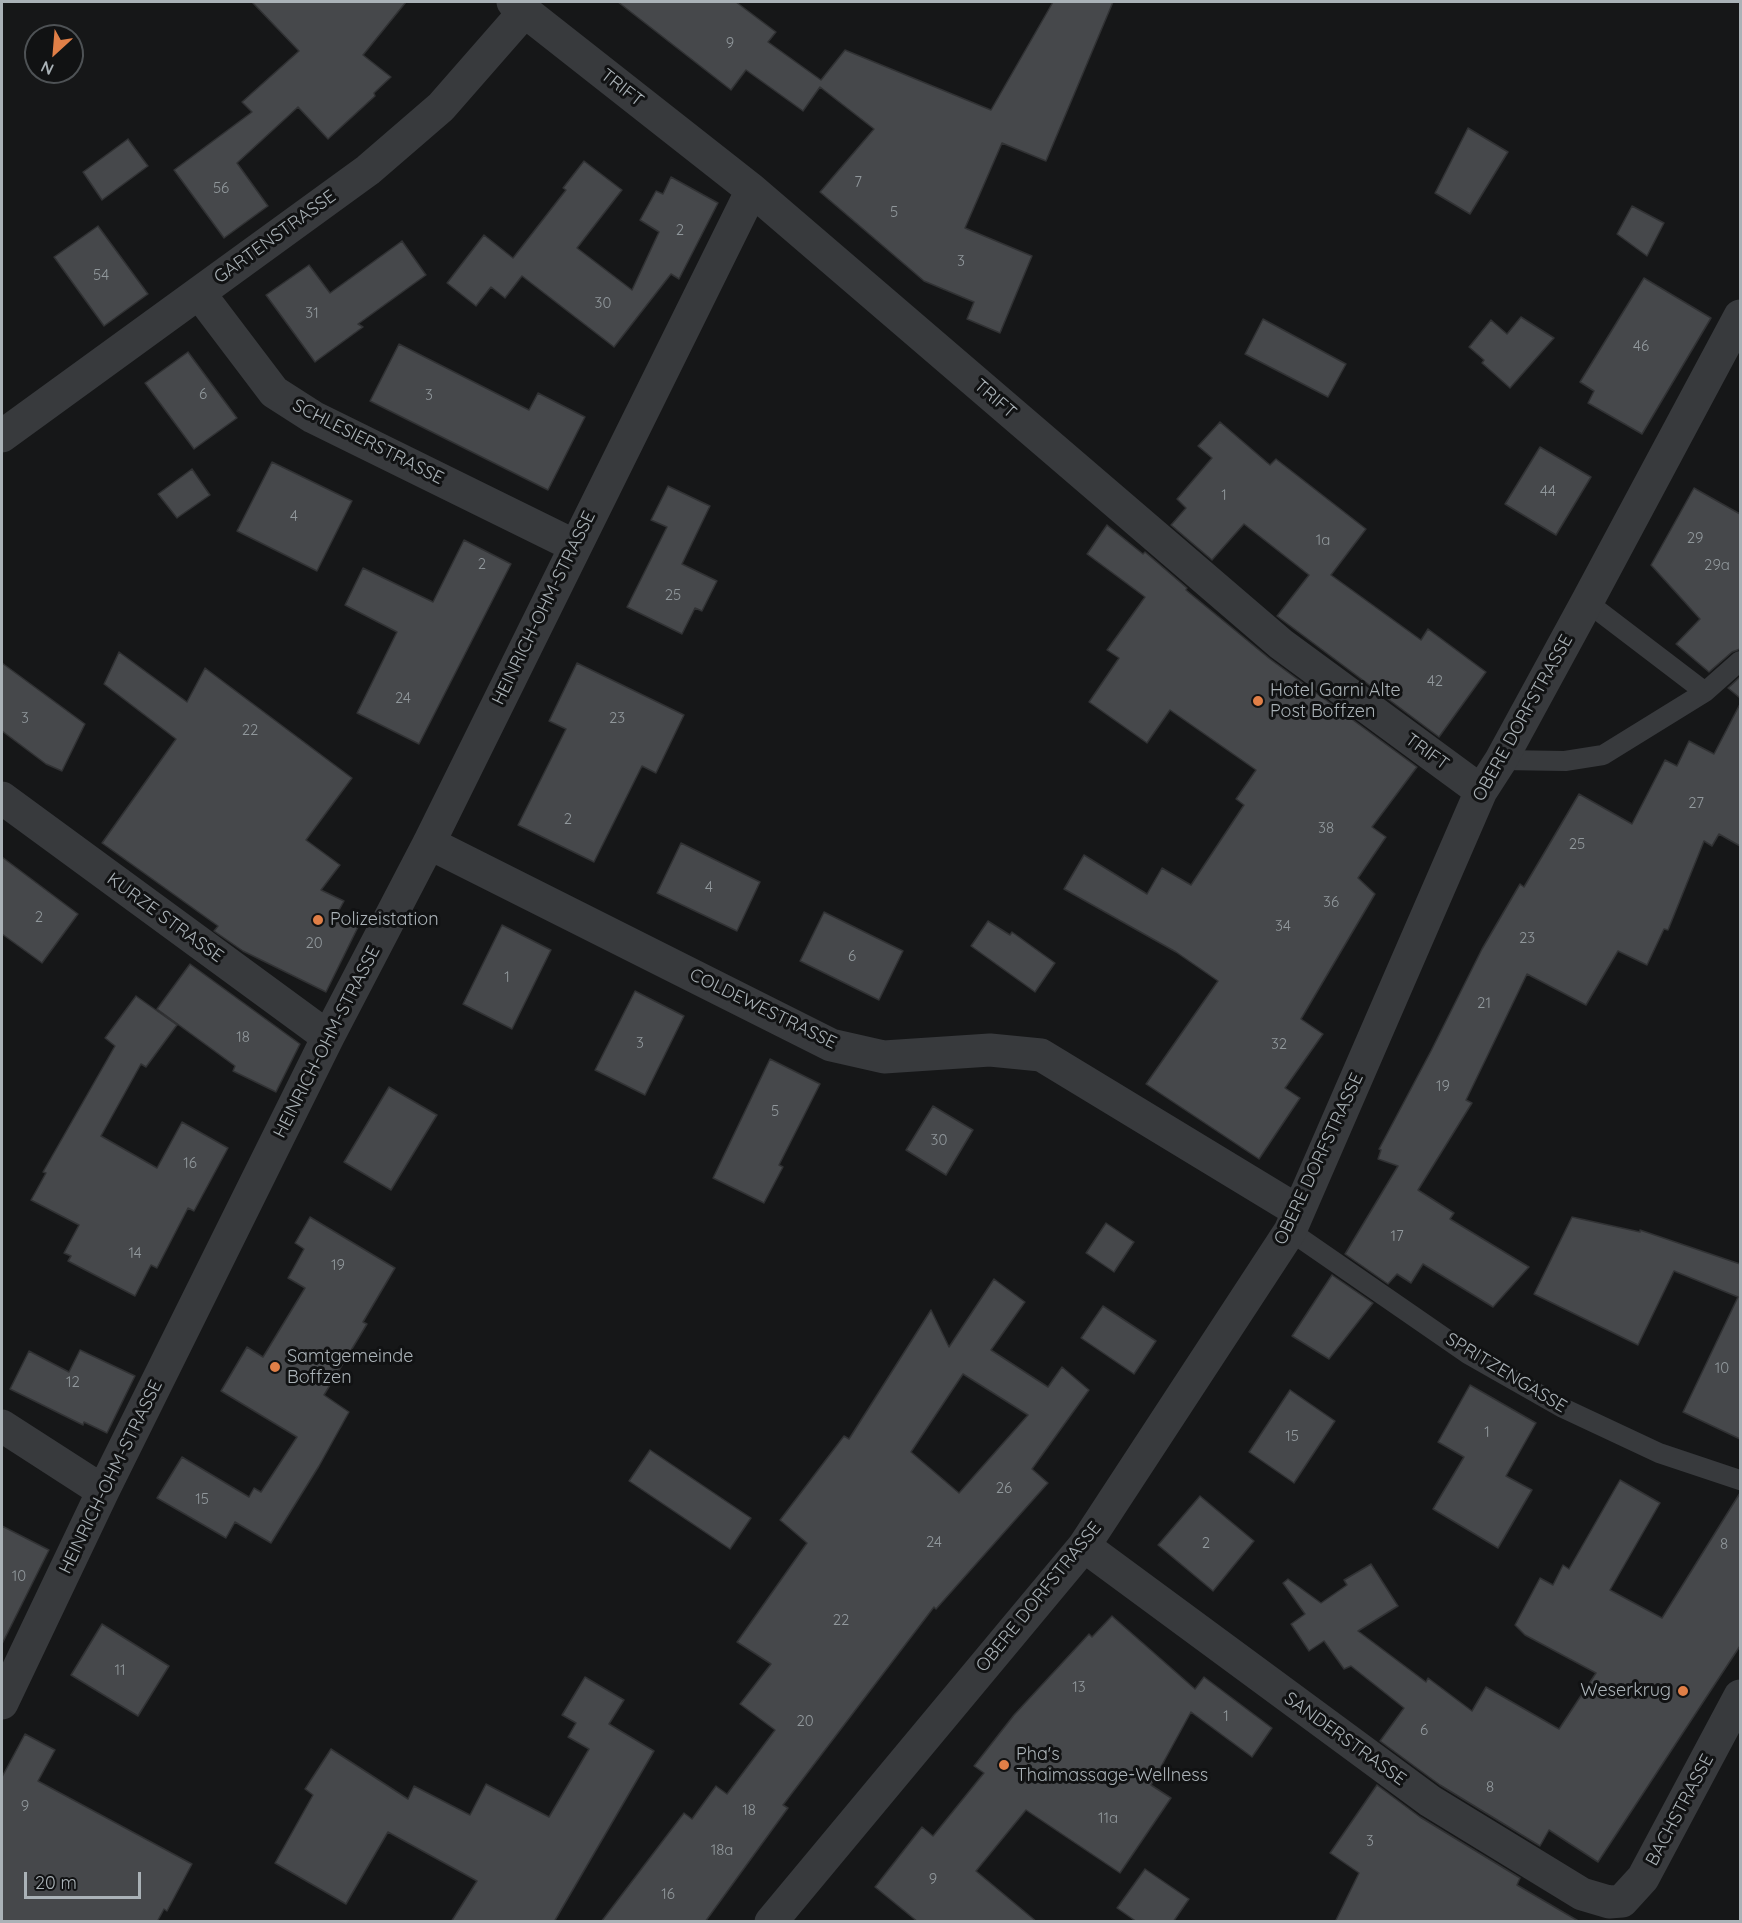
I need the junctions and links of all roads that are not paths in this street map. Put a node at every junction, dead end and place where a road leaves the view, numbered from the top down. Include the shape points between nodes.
1 (519, 6) edge
2 (752, 190) junction
3 (199, 293) junction
4 (1740, 316) edge
5 (2, 436) edge
6 (574, 546) junction
7 (1587, 602) junction
8 (1740, 661) edge
9 (1705, 692) junction
10 (1501, 759) junction
11 (1481, 791) junction
12 (2, 798) edge
13 (429, 843) junction
14 (328, 1037) junction
15 (1294, 1221) junction
16 (2, 1426) edge
17 (1740, 1480) edge
18 (103, 1491) junction
19 (1084, 1546) junction
20 (1740, 1696) edge
21 (2, 1703) edge
22 (1623, 1911) edge
23 (771, 1922) edge

1 - 2 street, TRIFT
1 - 3 street, GARTENSTRASSE via 441,107 368,170
2 - 6 street, HEINRICH-OHM-STRASSE
2 - 11 street, TRIFT via 1281,644
3 - 5 street, GARTENSTRASSE
3 - 6 street, SCHLESIERSTRASSE via 274,392 313,417
4 - 7 street, OBERE DORFSTRASSE
6 - 13 street, HEINRICH-OHM-STRASSE
7 - 9 lane
7 - 10 street, OBERE DORFSTRASSE
8 - 9 lane
9 - 10 lane via 1603,755 1565,761
10 - 11 street, OBERE DORFSTRASSE
11 - 15 street, OBERE DORFSTRASSE
12 - 14 street, KURZE STRASSE
13 - 14 street, HEINRICH-OHM-STRASSE
13 - 15 street, COLDEWESTRASSE via 831,1045 884,1057 990,1050 1041,1055
14 - 18 street, HEINRICH-OHM-STRASSE
15 - 17 lane, SPRITZENGASSE via 1468,1353 1563,1408 1659,1453
15 - 19 street, OBERE DORFSTRASSE
16 - 18 street
18 - 21 street, HEINRICH-OHM-STRASSE
19 - 22 street, SANDERSTRASSE via 1430,1801 1582,1894
19 - 23 street, OBERE DORFSTRASSE
20 - 22 street, BACHSTRASSE

